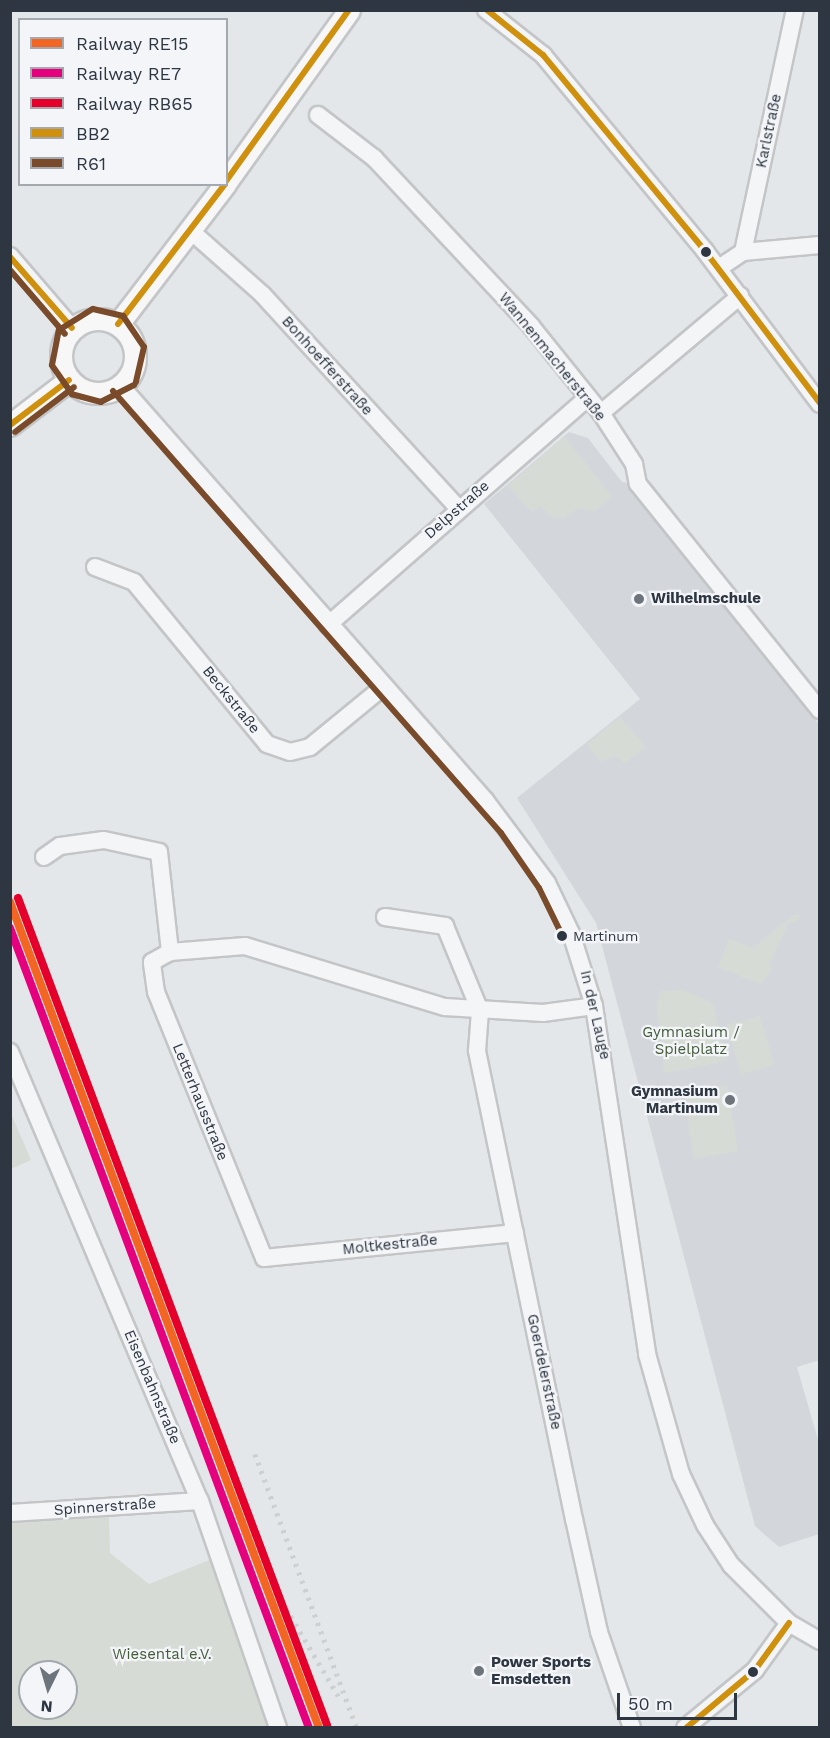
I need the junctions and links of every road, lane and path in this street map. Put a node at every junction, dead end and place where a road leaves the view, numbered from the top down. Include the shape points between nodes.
1 (349, 10) edge
2 (486, 10) edge
3 (795, 10) edge
4 (318, 115) dead end
5 (228, 180) edge
6 (224, 186) edge
7 (190, 231) junction
8 (819, 245) edge
9 (744, 252) junction
10 (10, 256) edge
11 (719, 268) junction
12 (740, 296) junction
13 (118, 324) junction
14 (72, 328) junction
15 (69, 380) junction
16 (120, 385) junction
17 (587, 398) junction
18 (819, 404) edge
19 (601, 413) junction
20 (10, 424) edge
21 (457, 507) junction
22 (94, 567) dead end
23 (328, 625) junction
24 (383, 687) junction
25 (819, 710) edge
26 (44, 857) dead end
27 (385, 916) dead end
28 (171, 952) junction
29 (594, 1006) junction
30 (480, 1011) junction
31 (10, 1052) edge
32 (515, 1233) junction
33 (264, 1258) joint
34 (200, 1501) junction
35 (10, 1513) edge
36 (789, 1623) junction
37 (819, 1641) edge
38 (278, 1728) edge
39 (632, 1728) edge
40 (685, 1728) edge

1 - 5 main road
2 - 11 street via 543,55
3 - 9 street, Karlstraße
4 - 17 street, Wannenmacherstraße via 387,172 531,326
6 - 7 main road
7 - 13 main road
7 - 21 street, Bonhoefferstraße via 262,294
8 - 9 street
9 - 11 street
10 - 14 street
11 - 12 street
12 - 18 street
12 - 19 street
13 - 14 main road via 95,318
13 - 16 main road via 135,349 133,369
14 - 15 main road via 60,353
15 - 16 main road via 88,392
15 - 20 main road
16 - 23 street, In der Lauge
17 - 19 street, Wannenmacherstraße
17 - 21 street, Delpstraße
19 - 25 street, Wannenmacherstraße via 634,464 638,484
21 - 23 street, Delpstraße
22 - 24 street, Beckstraße via 134,582 267,744 290,752 310,747
23 - 24 street, In der Lauge
24 - 29 street, In der Lauge via 508,827 547,883 571,933
26 - 28 street via 60,846 104,840 159,852
27 - 30 street via 445,926
28 - 30 street via 245,946 445,1008
28 - 33 street, Letterhausstraße via 152,962 156,992
29 - 30 street via 543,1013
29 - 36 street, In der Lauge via 643,1334 663,1419 705,1525 746,1582
30 - 32 street, Goerdelerstraße via 477,1051
31 - 34 street, Eisenbahnstraße
32 - 33 street, Moltkestraße
32 - 39 street, Goerdelerstraße via 598,1632
34 - 35 street, Spinnerstraße
34 - 38 street, Eisenbahnstraße
36 - 37 street, In der Lauge
36 - 40 street via 755,1670

